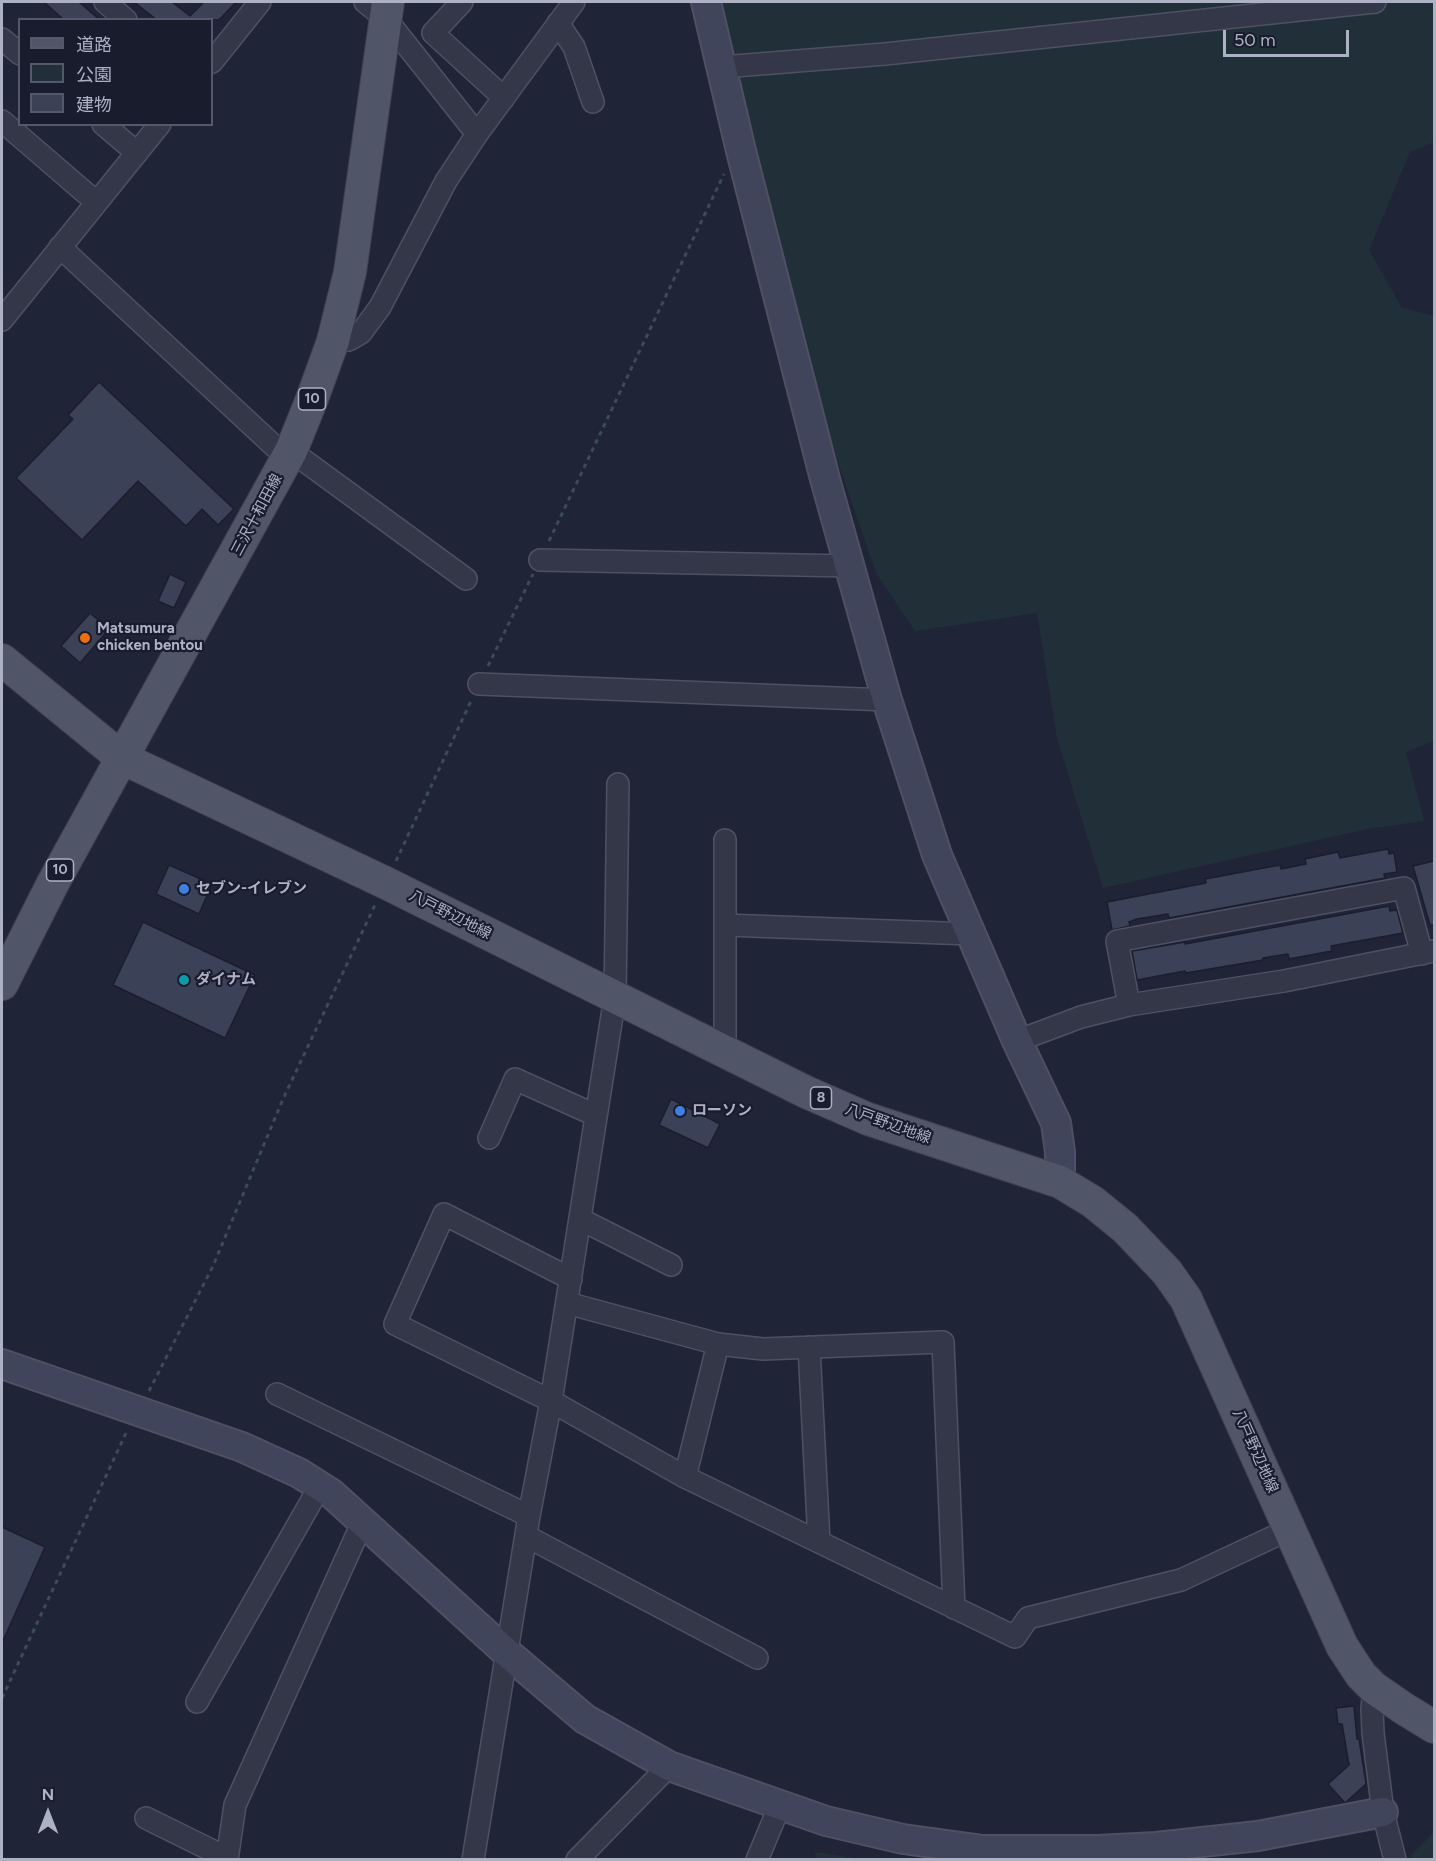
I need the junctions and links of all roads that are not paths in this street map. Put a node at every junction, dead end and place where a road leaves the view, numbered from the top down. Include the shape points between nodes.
1 (105, 2) edge
2 (260, 2) edge
3 (462, 2) edge
4 (574, 2) edge
5 (706, 2) edge
6 (1375, 2) edge
7 (380, 7) edge
8 (124, 18) edge
9 (558, 23) junction
10 (2, 39) edge
11 (18, 52) edge
12 (213, 61) edge
13 (722, 67) junction
14 (504, 98) junction
15 (593, 102) dead end
16 (2, 120) edge
17 (105, 126) edge
18 (158, 126) edge
19 (477, 134) junction
20 (137, 153) junction
21 (96, 202) junction
22 (60, 247) junction
23 (2, 320) edge
24 (333, 340) junction
25 (289, 455) junction
26 (540, 560) road end
27 (850, 566) junction
28 (466, 579) dead end
29 (2, 660) edge
30 (479, 684) road end
31 (887, 700) junction
32 (123, 758) junction
33 (618, 784) dead end
34 (725, 840) dead end
35 (725, 925) junction
36 (971, 934) junction
37 (1428, 952) edge
38 (2, 984) edge
39 (615, 997) junction
40 (1129, 1005) junction
41 (1017, 1041) junction
42 (725, 1051) junction
43 (595, 1115) junction
44 (489, 1138) dead end
45 (1060, 1182) junction
46 (579, 1219) junction
47 (671, 1265) dead end
48 (571, 1279) junction
49 (567, 1303) junction
50 (718, 1344) junction
51 (809, 1347) junction
52 (2, 1364) edge
53 (277, 1394) dead end
54 (551, 1401) junction
55 (685, 1477) junction
56 (320, 1486) junction
57 (363, 1521) junction
58 (527, 1526) junction
59 (1290, 1529) junction
60 (819, 1542) junction
61 (954, 1608) junction
62 (506, 1652) junction
63 (757, 1658) dead end
64 (1374, 1688) junction
65 (197, 1702) dead end
66 (1434, 1727) edge
67 (669, 1766) junction
68 (780, 1805) junction
69 (1383, 1812) junction
70 (146, 1818) dead end
71 (227, 1859) edge
72 (473, 1860) edge
73 (577, 1860) edge
74 (757, 1860) edge
75 (1395, 1860) edge

1 - 8 street
2 - 12 street
3 - 14 street via 433,33
4 - 9 street
5 - 13 street
6 - 13 street via 897,53
7 - 19 street
7 - 24 main road, 三沢十和田線 / 10 via 350,272
9 - 14 street
9 - 15 street via 574,47
10 - 11 street
13 - 27 street
14 - 19 street
16 - 21 street
17 - 20 street
18 - 20 street
19 - 24 street via 446,181 380,307 361,333 349,340
20 - 21 street
21 - 22 street
22 - 23 street
22 - 25 street
24 - 25 main road, 三沢十和田線 / 10
25 - 28 street
25 - 32 main road, 三沢十和田線 / 10
26 - 27 street
27 - 31 street
29 - 32 main road, 八戸野辺地線 / 8
30 - 31 street
31 - 36 street via 937,855
32 - 38 main road, 三沢十和田線 / 10
32 - 39 main road, 八戸野辺地線 / 8 via 386,882
33 - 39 street
34 - 35 street
35 - 36 street
35 - 42 street
36 - 41 street
37 - 40 street via 1284,981
37 - 40 street via 1404,888 1117,941
39 - 42 main road, 八戸野辺地線 / 8
39 - 43 street
40 - 41 street via 1081,1017
41 - 45 street via 1056,1123
42 - 45 main road, 八戸野辺地線 / 8 via 868,1119
43 - 44 street via 515,1079
43 - 46 street
45 - 59 main road, 八戸野辺地線 / 8 via 1125,1228 1167,1272 1186,1299
46 - 47 street
46 - 48 street
48 - 49 street
48 - 54 street via 444,1214 395,1324
49 - 50 street
49 - 54 street
50 - 51 street via 763,1349
50 - 55 street
51 - 60 street
51 - 61 street via 943,1342
52 - 56 street via 242,1447
53 - 58 street
54 - 55 street
54 - 58 street
55 - 60 street
56 - 57 street
56 - 65 street
57 - 62 street
57 - 71 street via 235,1805
58 - 62 street
58 - 63 street
59 - 61 street via 1181,1580 1028,1618 1015,1637
59 - 64 main road, 八戸野辺地線 / 8 via 1342,1646
60 - 61 street
62 - 67 street via 585,1719
62 - 72 street
64 - 66 main road, 八戸野辺地線 / 8
64 - 69 street via 1373,1732
67 - 68 street
67 - 73 street
68 - 69 street via 826,1821 903,1839 983,1850 1098,1850 1210,1842
68 - 74 street
69 - 75 street
70 - 71 street

